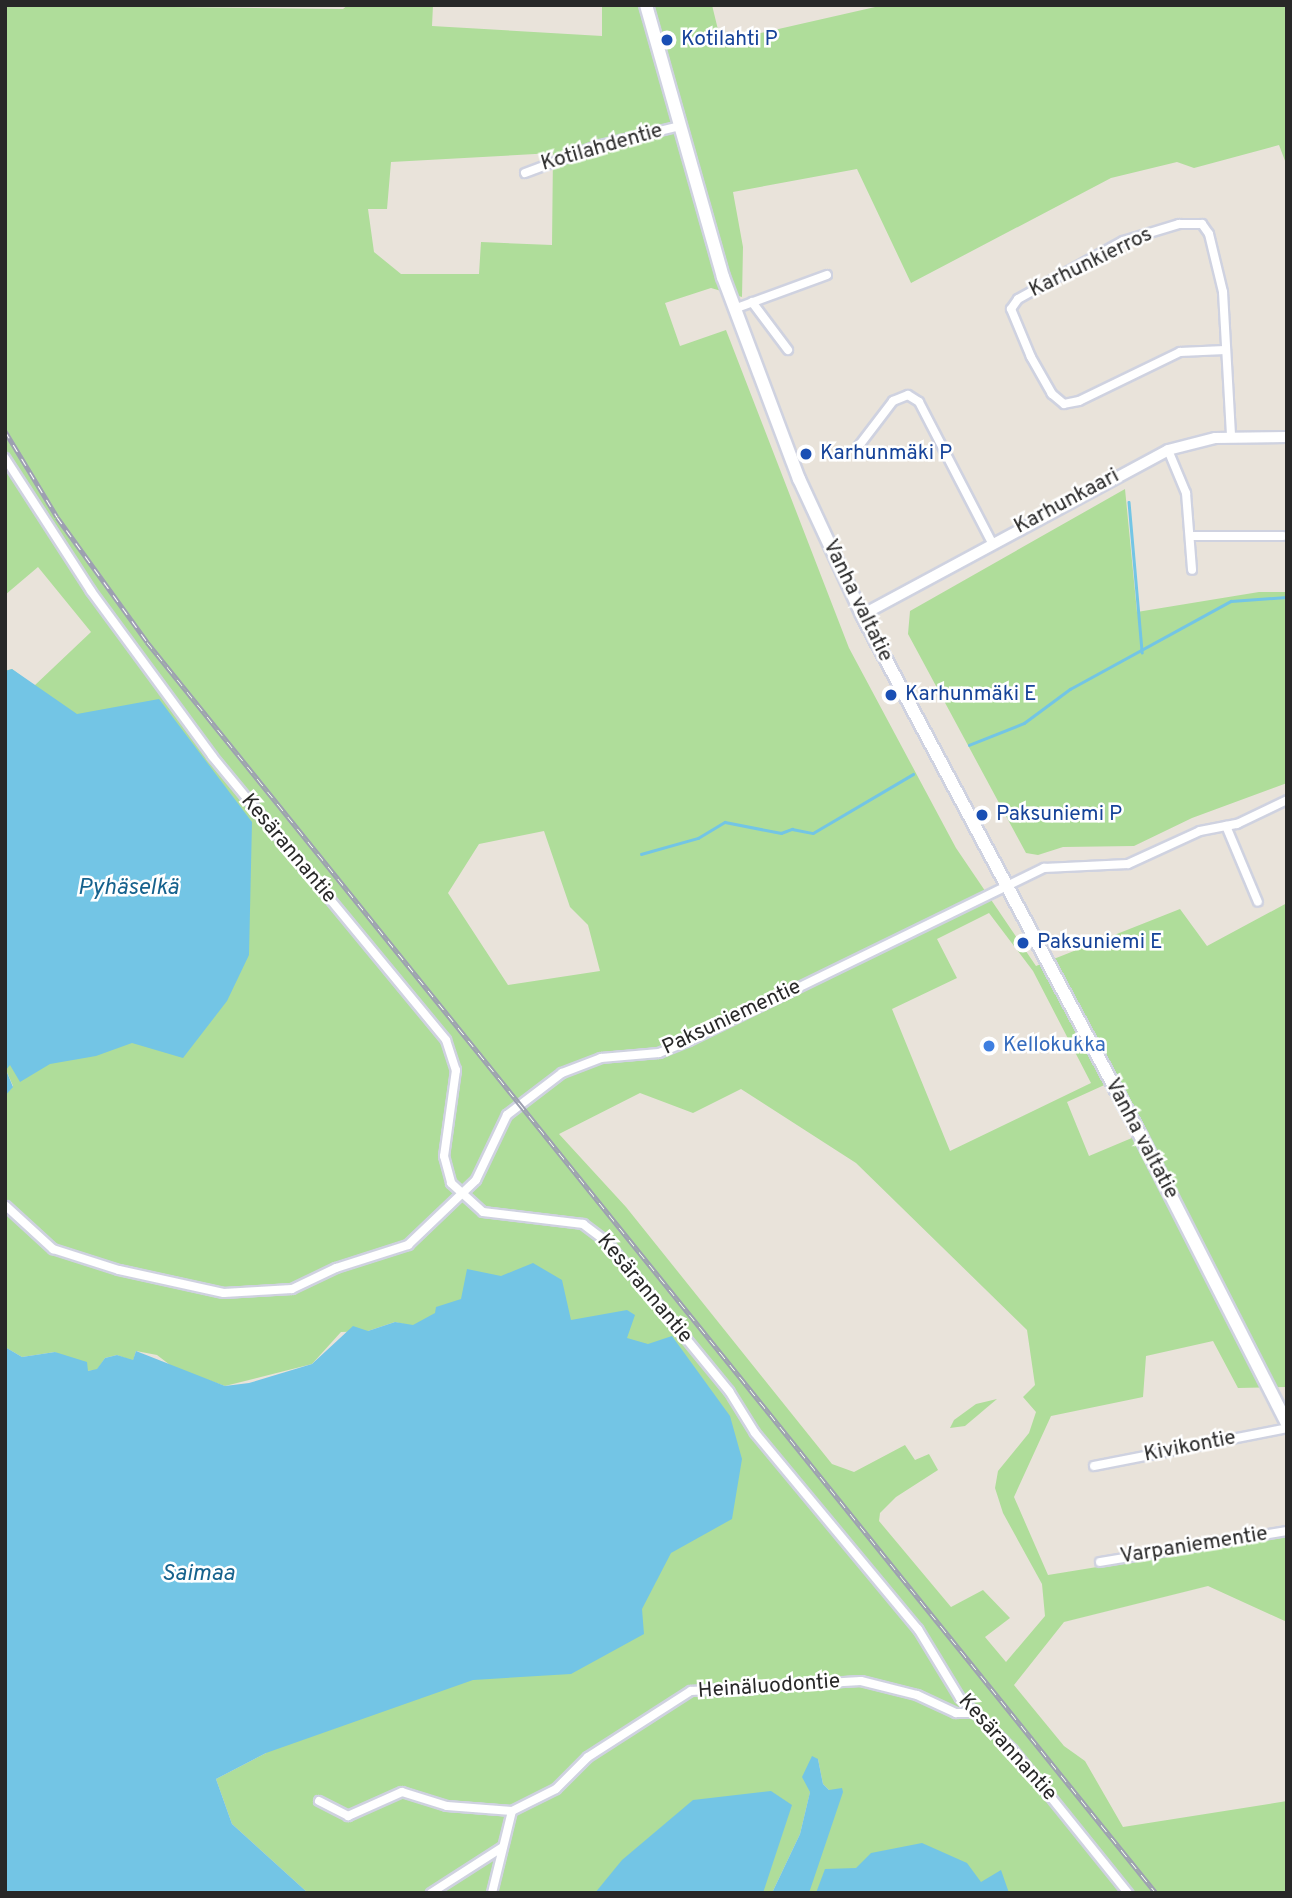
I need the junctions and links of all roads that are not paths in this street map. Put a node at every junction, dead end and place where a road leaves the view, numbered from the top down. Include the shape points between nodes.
1 (646, 5) edge
2 (680, 126) junction
3 (525, 173) dead end
4 (827, 275) dead end
5 (752, 302) junction
6 (734, 309) junction
7 (788, 350) dead end
8 (1225, 350) junction
9 (1231, 437) junction
10 (1287, 437) edge
11 (858, 447) dead end
12 (1168, 450) junction
13 (5, 458) edge
14 (1190, 536) junction
15 (1283, 536) dead end
16 (992, 543) junction
17 (1192, 570) dead end
18 (862, 615) junction
19 (1287, 800) edge
20 (1226, 826) junction
21 (1006, 886) junction
22 (1258, 902) dead end
23 (462, 1196) junction
24 (6, 1206) edge
25 (1287, 1425) edge
26 (1094, 1466) dead end
27 (1287, 1531) edge
28 (1100, 1562) dead end
29 (975, 1713) junction
30 (319, 1801) dead end
31 (512, 1811) junction
32 (503, 1847) junction
33 (431, 1893) edge
34 (492, 1893) edge
35 (1128, 1893) edge

1 - 2 main road, Vanha valtatie
2 - 3 street, Kotilahdentie via 597,146
2 - 6 main road, Vanha valtatie
4 - 5 street
5 - 6 street
5 - 7 street
6 - 18 main road, Vanha valtatie via 799,479
8 - 8 street, Karhunkierros via 1221,280 1202,224 1179,224 1124,242 1018,299 1011,309 1031,357 1052,394 1064,404 1180,352
8 - 9 street, Karhunkierros
9 - 10 street, Karhunkaari
9 - 12 street, Karhunkaari
11 - 16 street via 893,401 908,395 919,402
12 - 14 street via 1183,481
12 - 16 street, Karhunkaari
13 - 23 street, Kesärannantie via 91,591 212,756 446,1040 456,1070 444,1156 451,1183
14 - 15 street
14 - 17 street
16 - 18 street, Karhunkaari
18 - 21 main road, Vanha valtatie
19 - 20 street, Paksuniementie
20 - 21 street, Paksuniementie via 1200,831 1128,864 1044,868
20 - 22 street
21 - 23 street, Paksuniementie via 690,1041 659,1054 601,1058 562,1073 507,1115 486,1166
21 - 25 main road, Vanha valtatie
23 - 24 street, Paksuniementie via 408,1245 381,1257 336,1268 292,1289 224,1293 186,1287 53,1249
23 - 29 street, Kesärannantie via 496,1216 583,1224 607,1242 729,1391 755,1433 919,1629 960,1698
25 - 26 street, Kivikontie
27 - 28 street, Varpaniementie
29 - 31 street, Heinäluodontie via 956,1713 917,1695 861,1681 691,1691 588,1757 556,1790
29 - 35 street, Kesärannantie via 1013,1749
30 - 31 street via 348,1816 402,1792 447,1806
31 - 32 street
32 - 33 street
32 - 34 street

